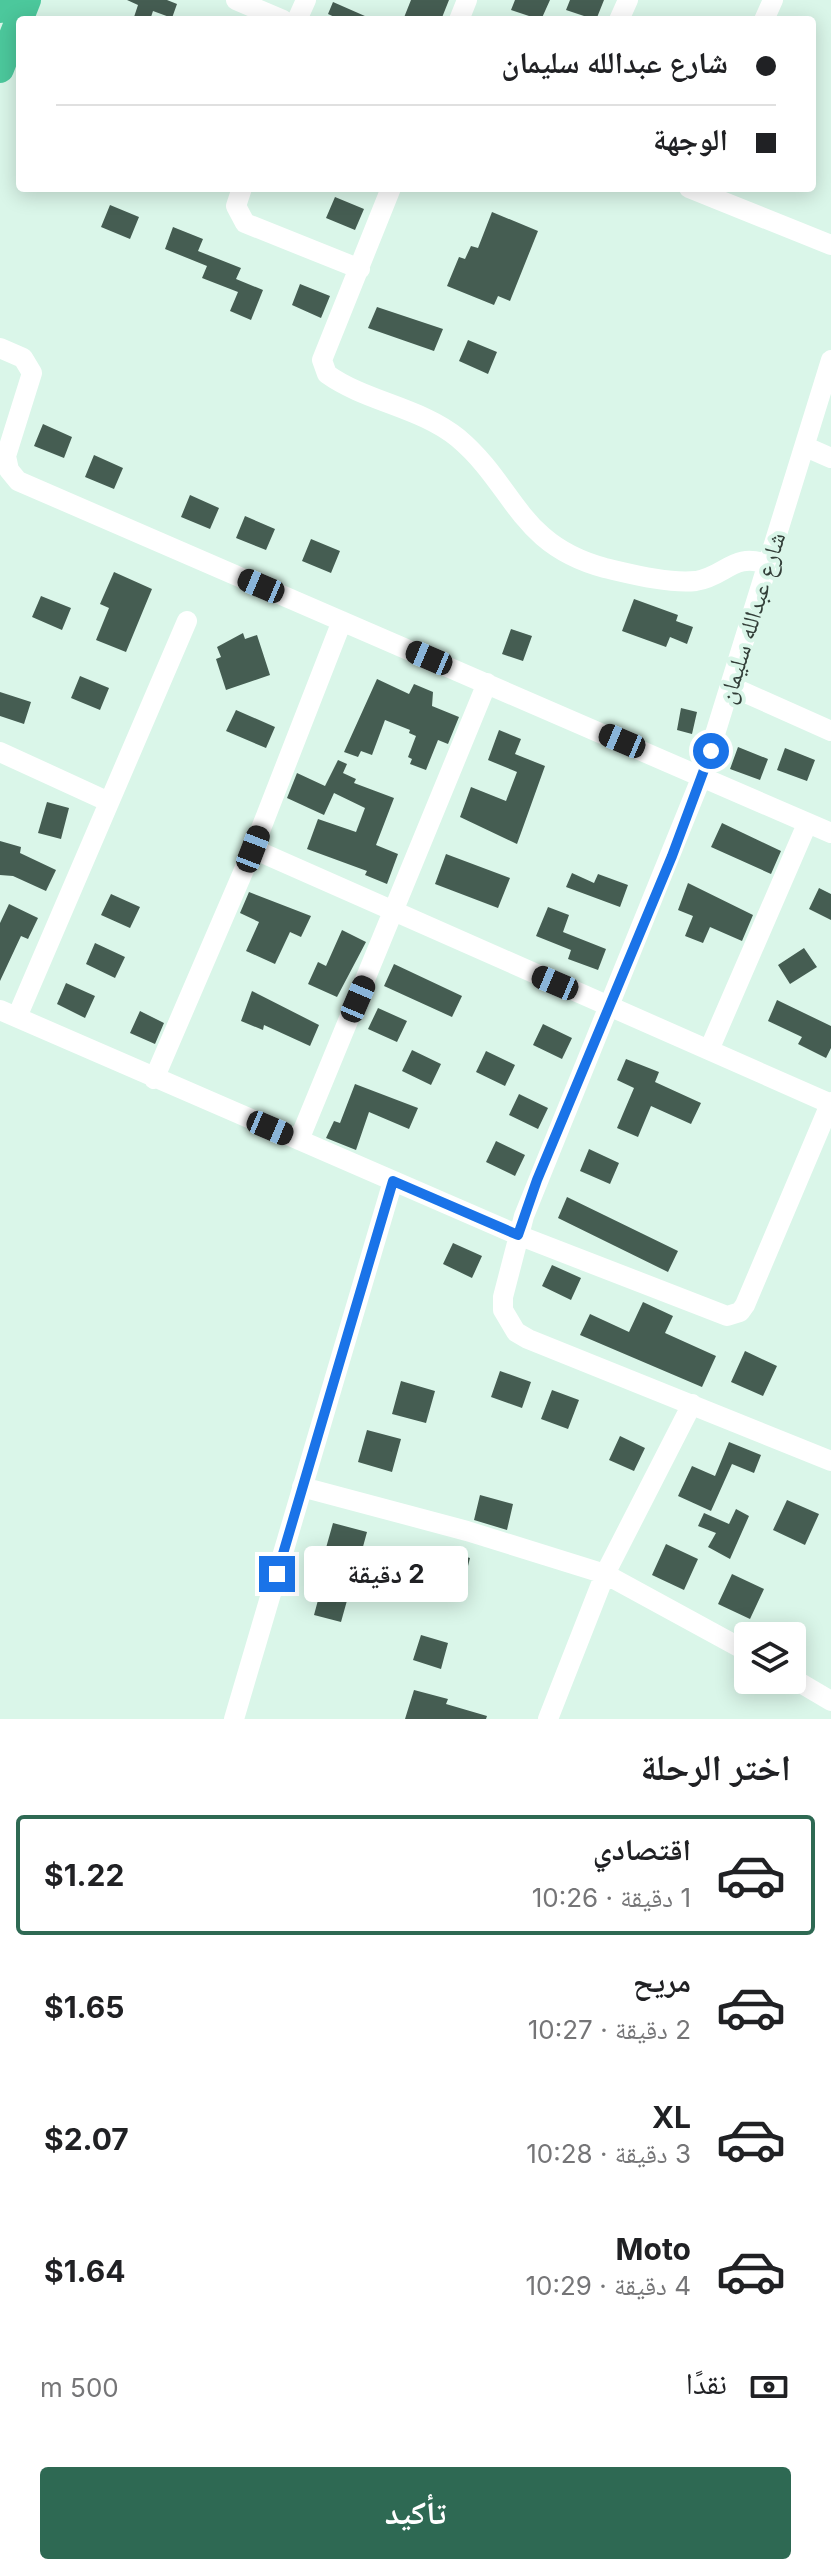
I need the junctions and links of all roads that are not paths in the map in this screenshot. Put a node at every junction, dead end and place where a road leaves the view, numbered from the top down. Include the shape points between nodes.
1 (4, 0) edge
2 (236, 0) edge
3 (0, 9) edge
4 (274, 16) edge
5 (16, 28) edge
6 (0, 69) edge
7 (241, 192) edge
8 (389, 192) edge
9 (700, 192) edge
10 (831, 245) edge
11 (360, 269) junction
12 (0, 348) edge
13 (831, 360) edge
14 (806, 447) junction
15 (831, 458) edge
16 (769, 565) junction
17 (187, 621) dead end
18 (342, 621) junction
19 (487, 683) junction
20 (730, 686) junction
21 (831, 731) edge
22 (0, 752) edge
23 (702, 776) junction
24 (109, 802) junction
25 (807, 824) junction
26 (831, 833) edge
27 (253, 849) junction
28 (393, 914) junction
29 (609, 1006) junction
30 (9, 1014) edge
31 (709, 1050) junction
32 (154, 1079) junction
33 (831, 1103) edge
34 (299, 1140) junction
35 (393, 1181) junction
36 (518, 1235) junction
37 (692, 1404) junction
38 (831, 1461) edge
39 (302, 1487) junction
40 (605, 1574) junction
41 (734, 1644) edge
42 (806, 1686) edge
43 (831, 1701) edge
44 (234, 1719) edge
45 (548, 1719) edge

1 - 3 highway
2 - 4 street
5 - 6 highway
7 - 11 street via 236,206 245,223
8 - 11 street
9 - 10 street
11 - 16 street via 322,360 323,370 454,435 541,536 602,567 686,581 707,578 741,560
12 - 18 street via 23,358 32,373 6,456 18,481
13 - 14 street, شارع عبدالله سليمان
14 - 15 street
14 - 16 street, شارع عبدالله سليمان
16 - 20 street, شارع عبدالله سليمان
17 - 24 street
18 - 19 street
18 - 27 street
19 - 23 street
19 - 28 street
20 - 21 street
20 - 23 street, شارع عبدالله سليمان
22 - 24 street
23 - 25 street
23 - 29 street, شارع عبدالله سليمان
24 - 30 street
25 - 26 street
25 - 31 street
27 - 28 street
27 - 32 street
28 - 29 street
28 - 34 street
29 - 31 street
29 - 36 street, شارع عبدالله سليمان
30 - 32 street
31 - 33 street
32 - 34 street
33 - 36 street via 745,1305 736,1314 723,1314
34 - 35 street
35 - 36 street
35 - 39 street
36 - 37 street, شارع عبدالله سليمان via 503,1297 507,1321 528,1339
37 - 38 street
37 - 40 street
39 - 40 street
39 - 44 street
40 - 41 street
40 - 45 street
42 - 43 street

